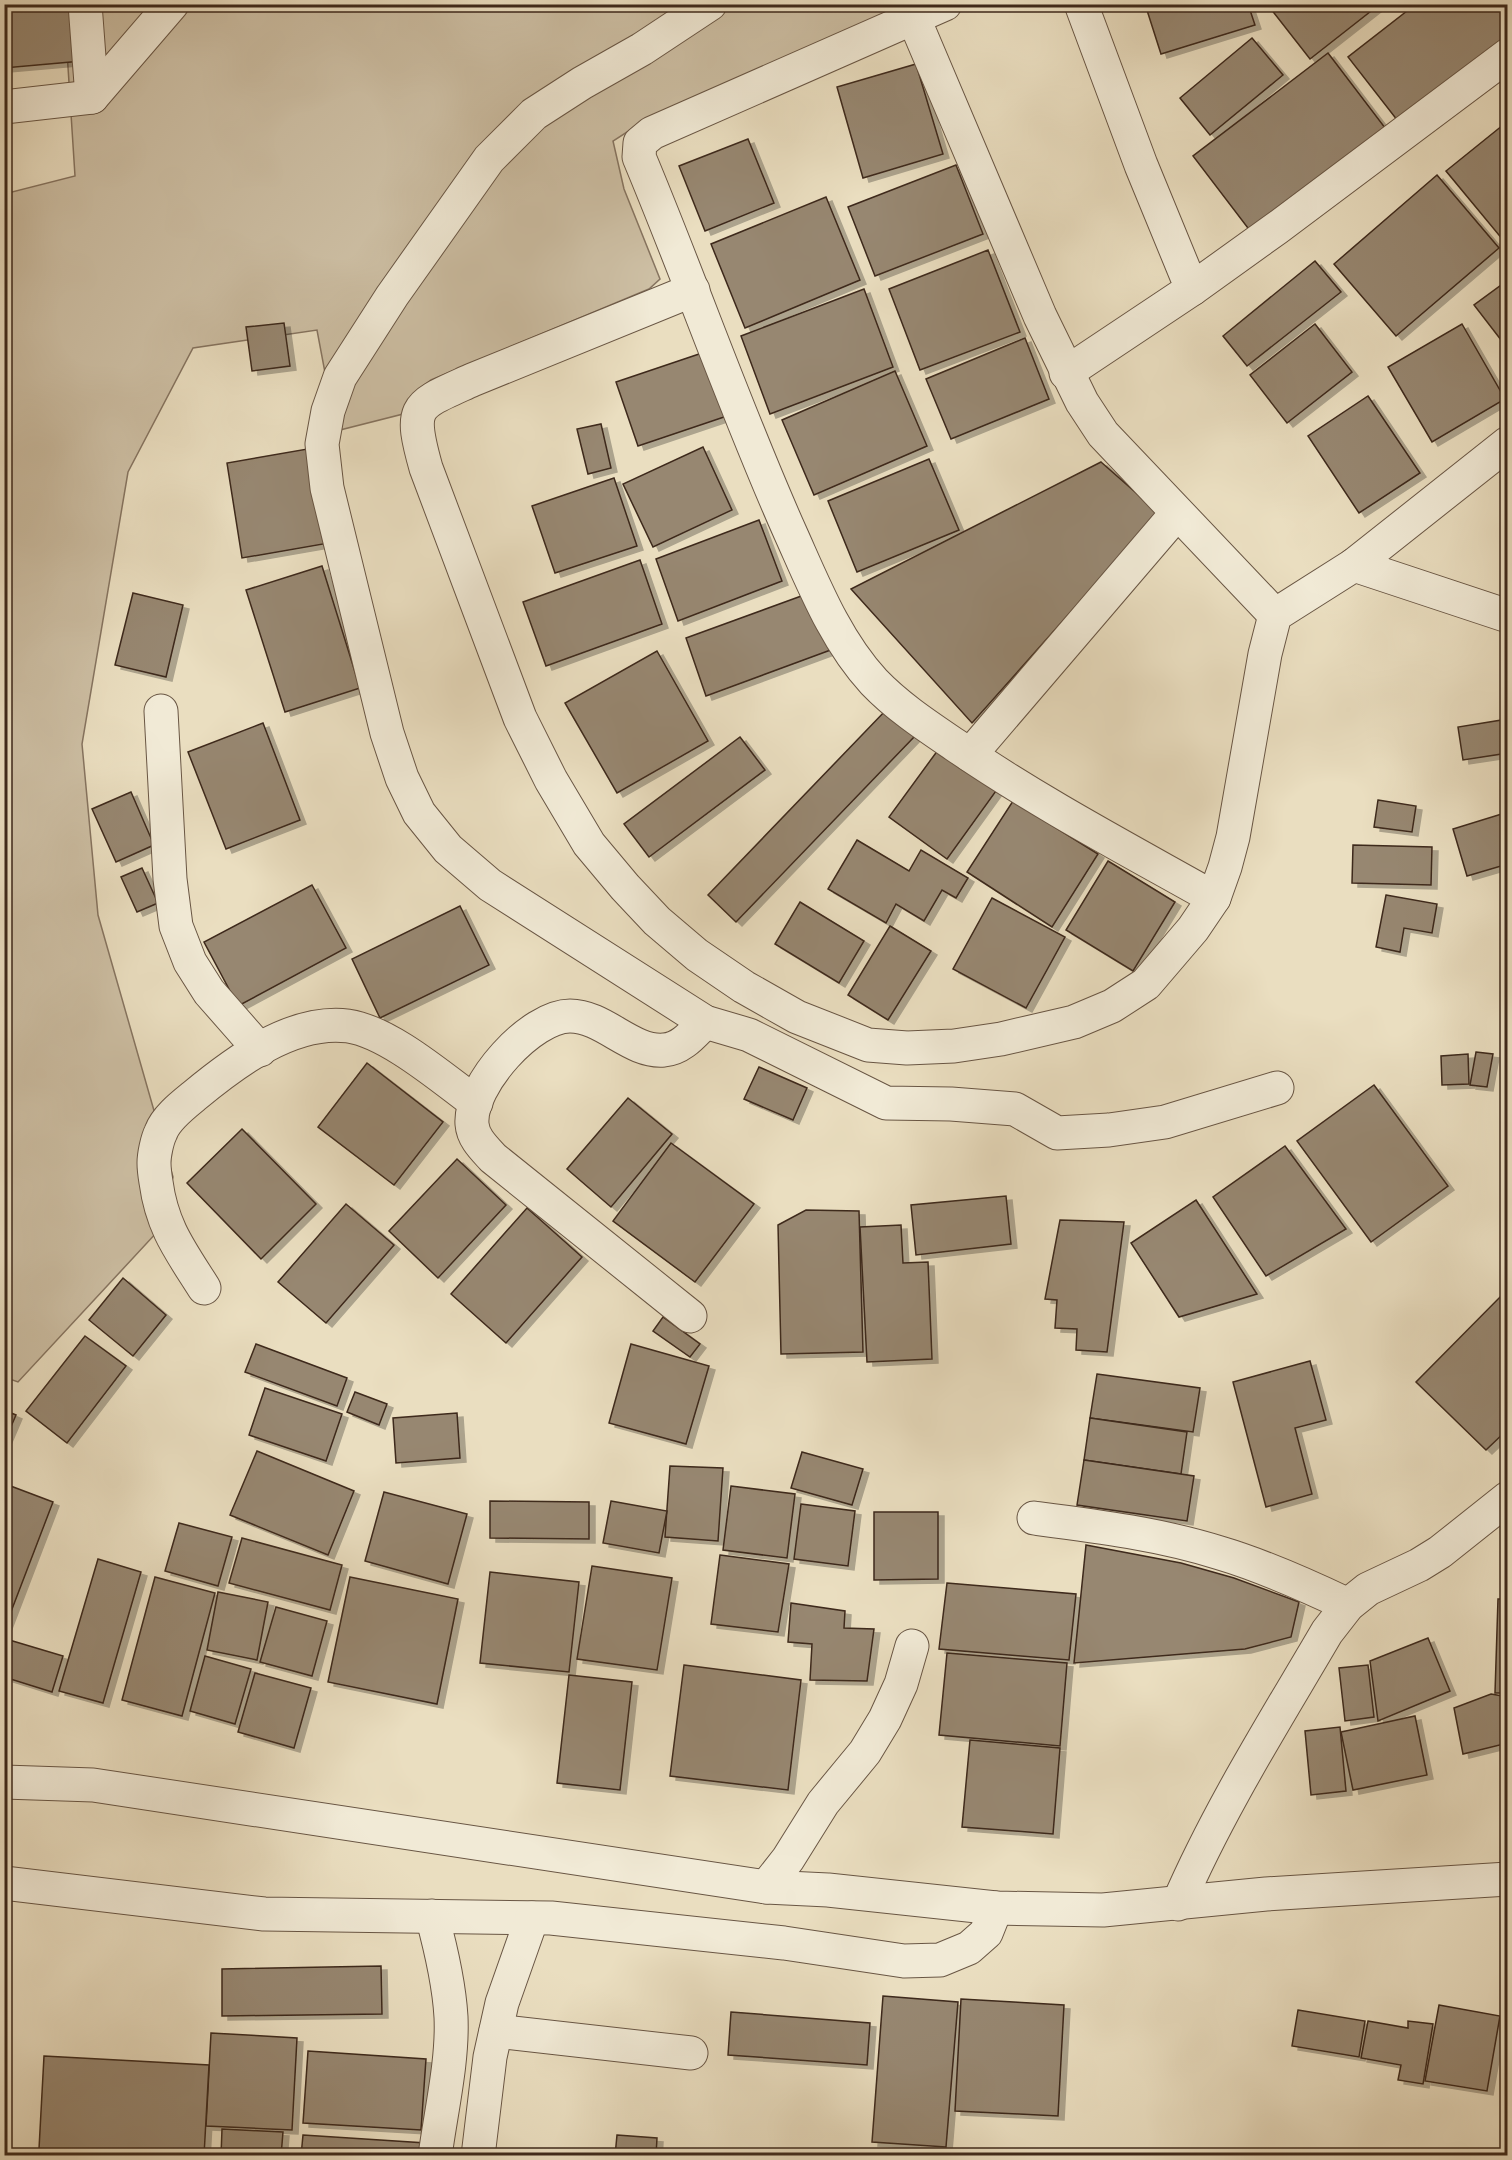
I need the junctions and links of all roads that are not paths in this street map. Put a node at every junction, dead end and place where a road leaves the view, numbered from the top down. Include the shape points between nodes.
1 (86, 4) edge
2 (172, 4) edge
3 (710, 4) edge
4 (945, 4) edge
5 (1081, 4) edge
6 (914, 19) junction
7 (1508, 55) edge
8 (92, 97) junction
9 (4, 107) edge
10 (1192, 289) junction
11 (693, 290) junction
12 (1066, 372) junction
13 (1508, 443) edge
14 (1178, 513) junction
15 (1354, 565) junction
16 (1275, 615) junction
17 (1508, 616) edge
18 (162, 711) dead end
19 (970, 755) junction
20 (1214, 898) junction
21 (705, 1022) junction
22 (260, 1050) junction
23 (1277, 1088) dead end
24 (476, 1103) junction
25 (204, 1288) dead end
26 (690, 1316) dead end
27 (1508, 1498) edge
28 (1034, 1518) dead end
29 (1348, 1605) junction
30 (912, 1646) dead end
31 (4, 1782) edge
32 (1508, 1879) edge
33 (4, 1883) edge
34 (766, 1887) junction
35 (1178, 1904) junction
36 (996, 1908) junction
37 (432, 1916) junction
38 (532, 1917) junction
39 (496, 2031) junction
40 (691, 2053) dead end
41 (435, 2156) edge
42 (477, 2156) edge

1 - 8 street
2 - 8 street
3 - 21 street via 534,114 489,159 339,377 322,444 327,488 387,733 419,813 448,849 490,885
4 - 6 street
5 - 10 street
6 - 11 street via 652,132 644,139 639,157
6 - 12 street
7 - 10 street
8 - 9 street
10 - 12 street
11 - 19 street via 771,490 823,603 848,647 874,682 908,712
11 - 20 street via 446,392 418,412 416,424 426,468 520,718 589,844 625,887 697,955 744,987 797,1017 868,1046 895,1048 1001,1039 1074,1022 1112,1006 1146,984
12 - 14 street via 1103,434
13 - 15 street
14 - 16 street
14 - 19 street
15 - 16 street
15 - 17 street
16 - 20 street via 1233,837
18 - 22 street via 176,926 190,962 209,992
19 - 20 street
21 - 23 street via 748,1035 885,1103 1015,1109 1057,1133 1165,1122
21 - 24 street via 678,1046 665,1050 651,1049 584,1019 556,1019 539,1026 513,1047 487,1079
22 - 24 street via 285,1037 324,1026 366,1030 414,1058
22 - 25 street via 220,1075 180,1108 161,1131 154,1164 159,1201 169,1233
24 - 26 street via 472,1123 477,1140 493,1158
27 - 29 street via 1440,1552 1368,1589
28 - 29 street via 1092,1525 1219,1552 1291,1578
29 - 35 street via 1327,1632 1216,1824
30 - 34 street via 901,1684 865,1752 823,1803
31 - 34 street via 93,1785
32 - 35 street via 1278,1893
33 - 37 street via 264,1914
34 - 36 street
35 - 36 street via 1103,1910
36 - 38 street via 986,1933 969,1948 940,1960 904,1961 784,1943
37 - 38 street
37 - 41 street via 451,2019
38 - 39 street via 515,1960
39 - 40 street
39 - 42 street

